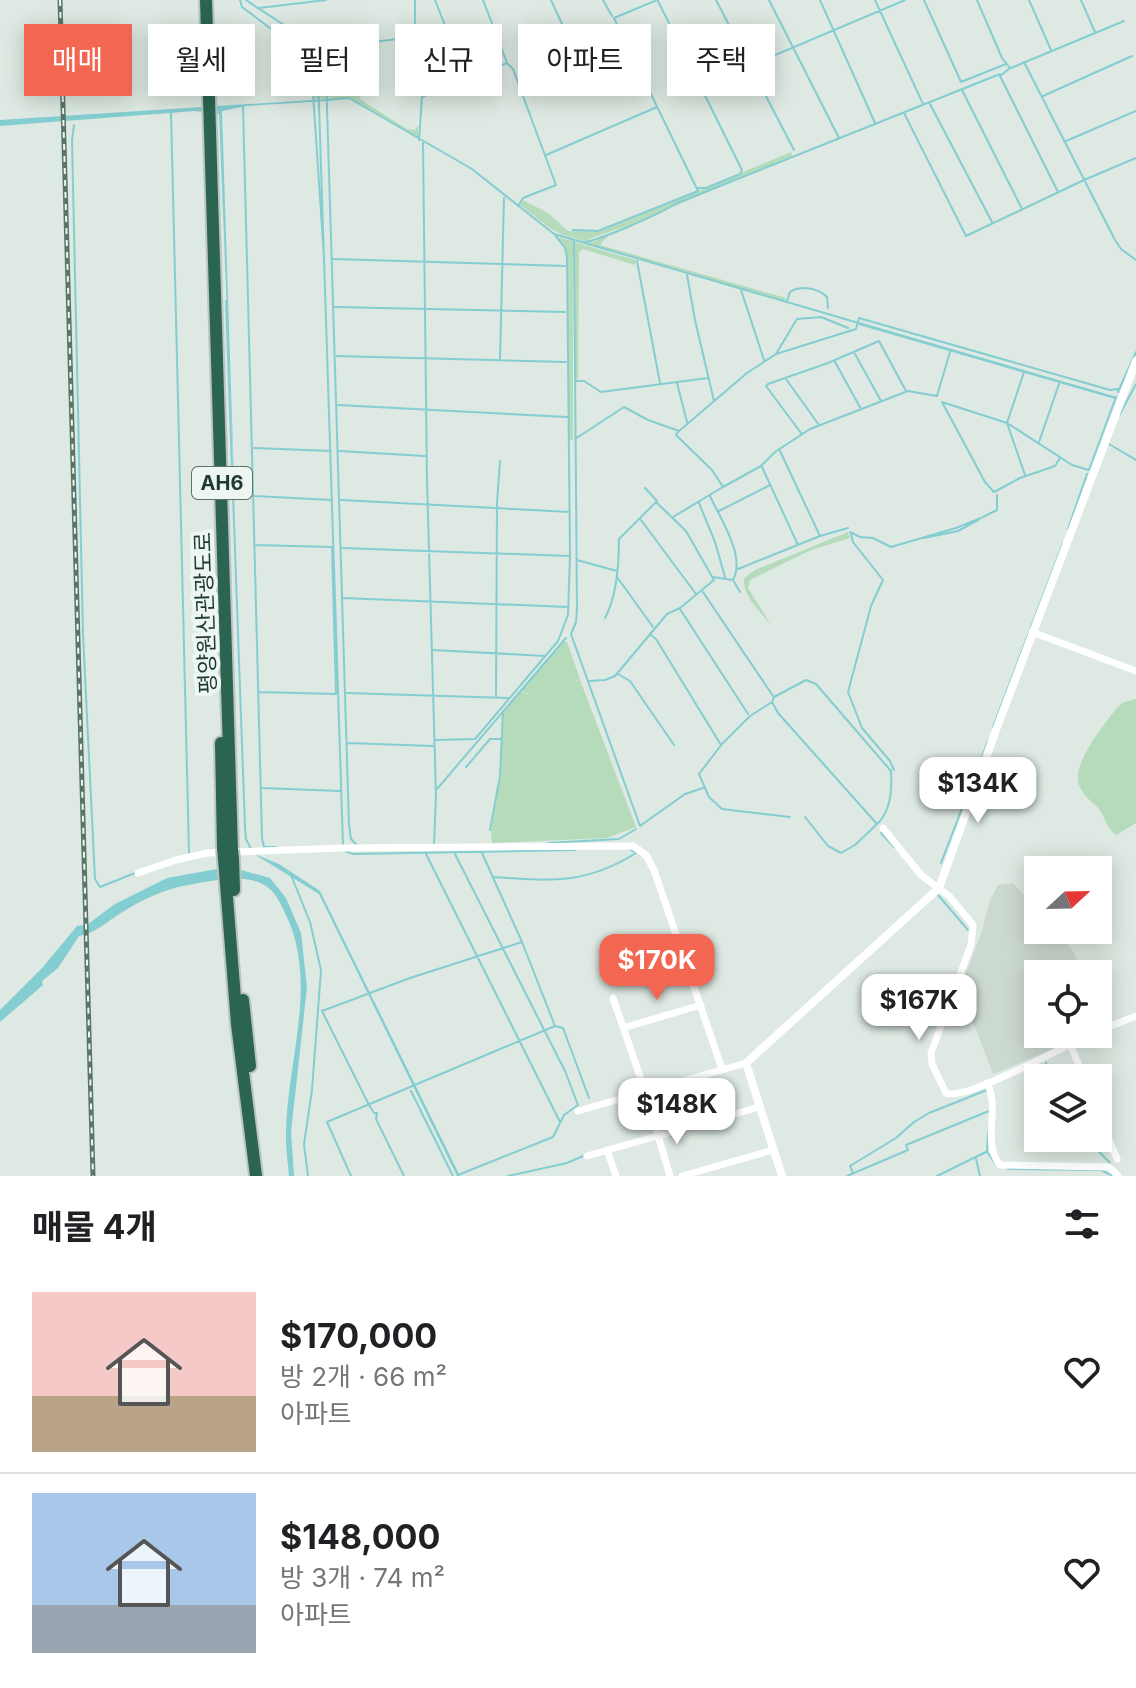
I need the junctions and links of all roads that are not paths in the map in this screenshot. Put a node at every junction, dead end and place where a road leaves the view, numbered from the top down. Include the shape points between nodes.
1 (204, 0) edge
2 (1136, 361) edge
3 (1032, 632) junction
4 (1136, 671) edge
5 (883, 828) dead end
6 (138, 873) dead end
7 (229, 885) junction
8 (939, 888) junction
9 (613, 998) dead end
10 (701, 1005) junction
11 (1136, 1016) edge
12 (1112, 1025) edge
13 (623, 1028) junction
14 (1061, 1048) edge
15 (746, 1063) junction
16 (722, 1069) junction
17 (987, 1083) junction
18 (645, 1091) junction
19 (759, 1107) junction
20 (578, 1111) dead end
21 (658, 1136) junction
22 (1112, 1147) edge
23 (607, 1150) junction
24 (773, 1150) junction
25 (587, 1156) dead end
26 (1117, 1159) dead end
27 (256, 1176) edge
28 (263, 1176) edge
29 (616, 1176) edge
30 (670, 1176) edge
31 (682, 1176) edge
32 (782, 1176) edge
33 (1118, 1176) edge

1 - 7 highway, 평양원산관광도로 / AH6
2 - 3 street
3 - 4 street
3 - 8 street
5 - 8 street via 921,875
6 - 10 street via 212,852 633,846 654,870
7 - 27 highway via 237,1024
7 - 28 highway, 평양원산관광도로 / AH6
8 - 15 street
8 - 17 street via 974,931 931,1053 932,1064 948,1095
9 - 13 street
10 - 13 street
10 - 16 street
11 - 12 street
13 - 18 street
14 - 17 street
15 - 16 street
15 - 19 street
16 - 18 street
17 - 33 street via 994,1104 991,1145 1000,1165 1109,1167
18 - 20 street
18 - 21 street
19 - 21 street
19 - 24 street
21 - 23 street
21 - 30 street
22 - 26 street
23 - 25 street
23 - 29 street
24 - 31 street
24 - 32 street

